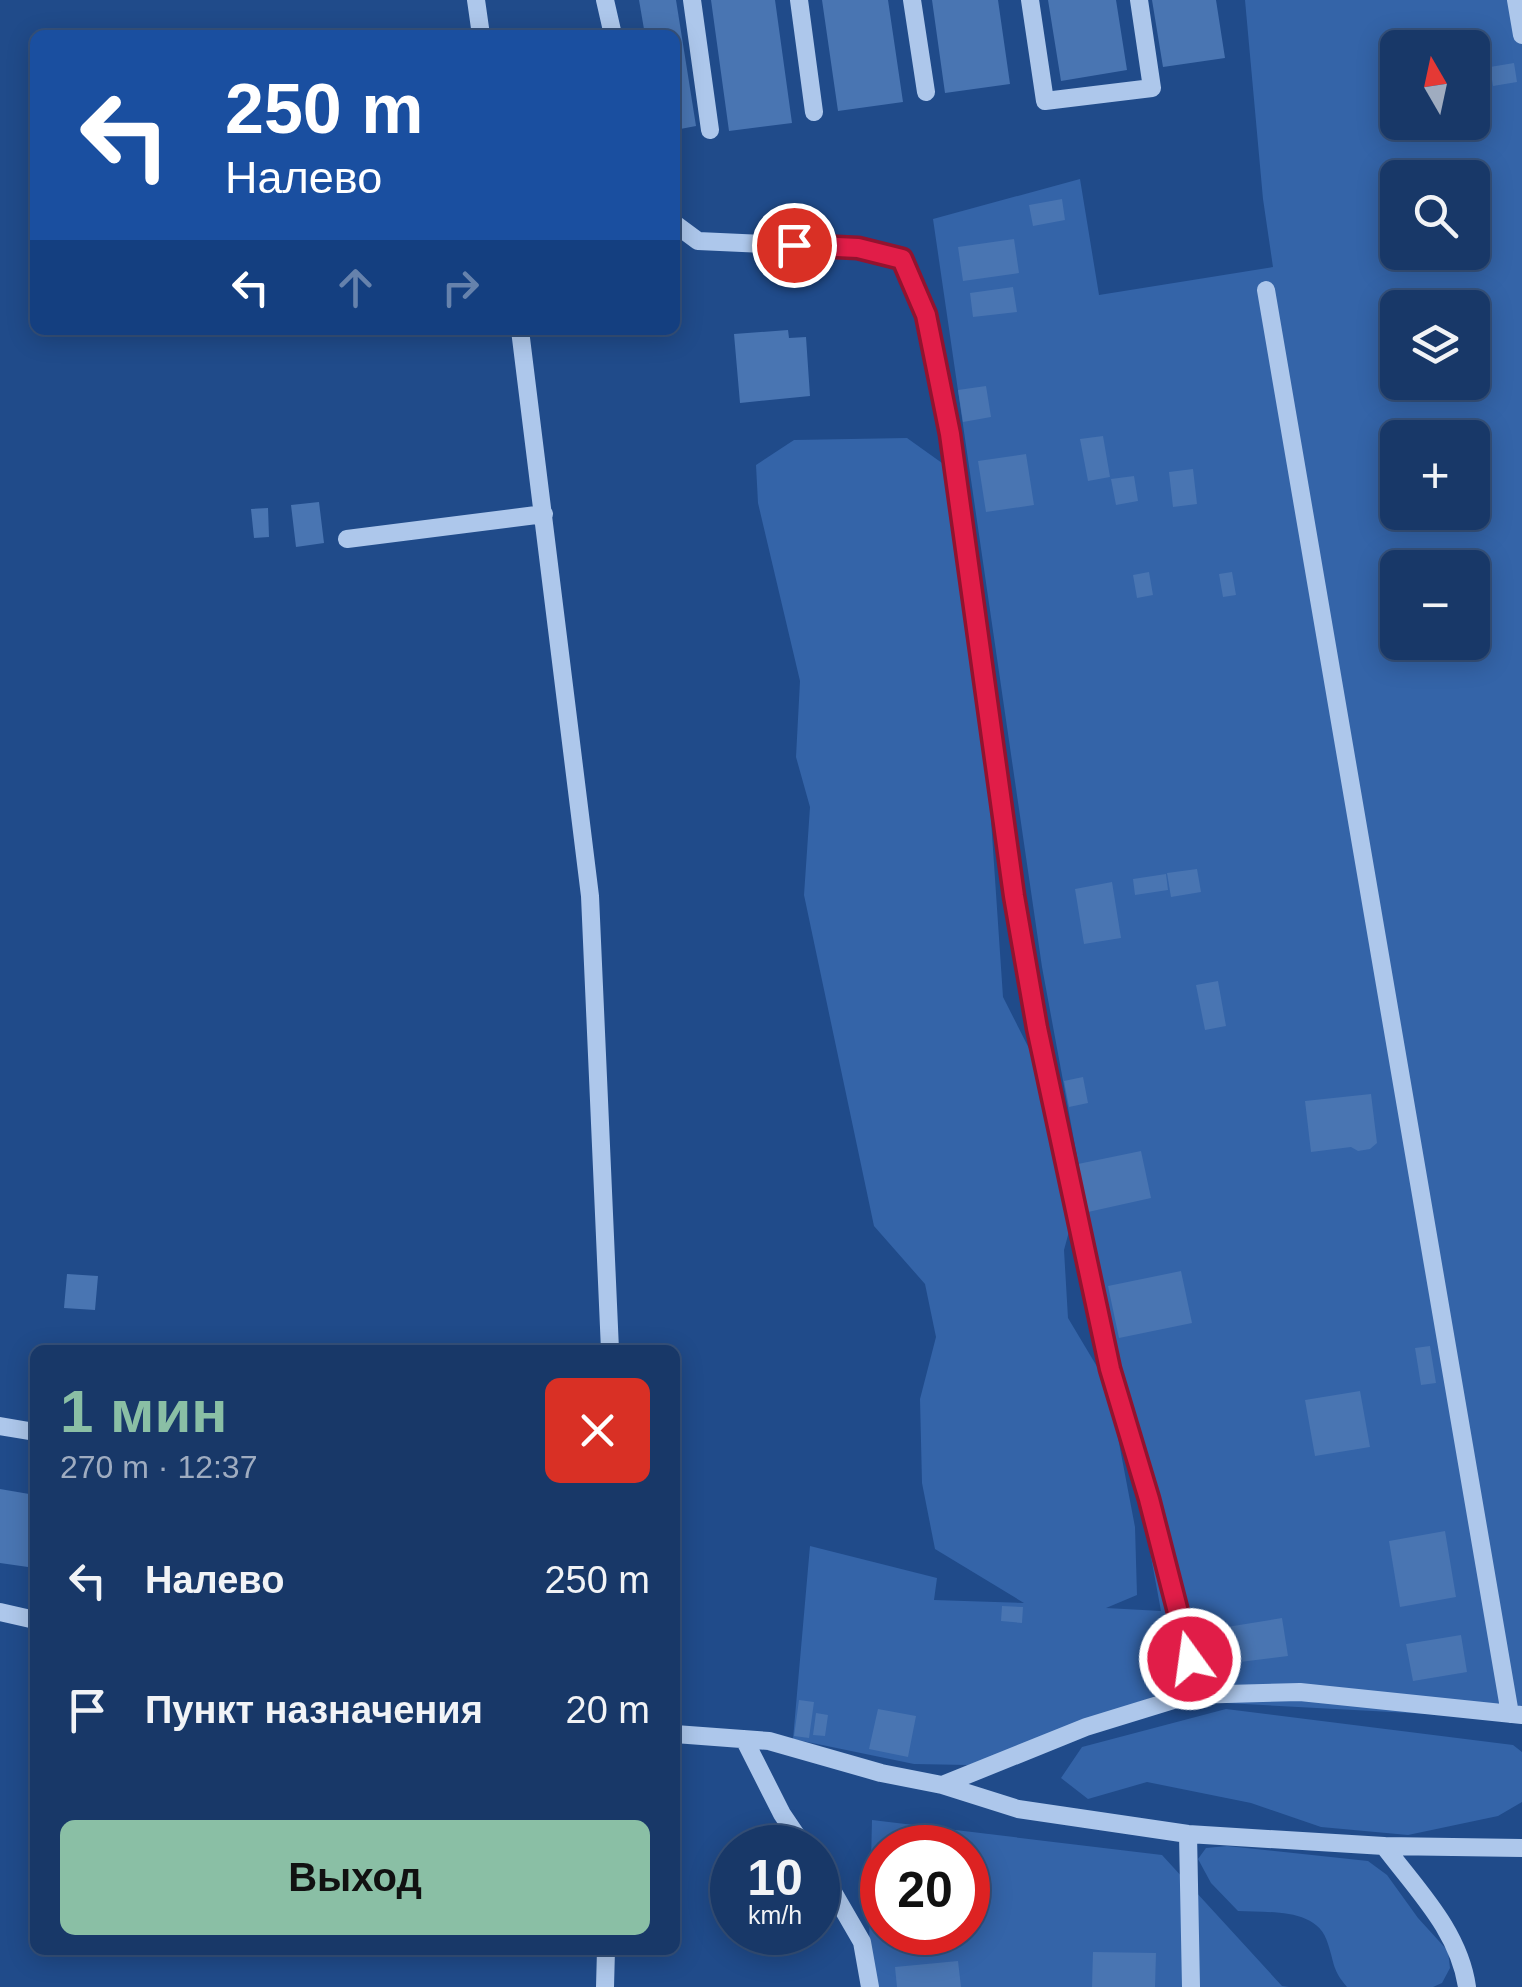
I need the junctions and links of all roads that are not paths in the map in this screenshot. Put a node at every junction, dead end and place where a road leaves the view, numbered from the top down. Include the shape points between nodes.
1 (476, 0) edge
2 (604, 0) edge
3 (692, 0) edge
4 (799, 0) edge
5 (912, 0) edge
6 (1030, 0) edge
7 (1139, 0) edge
8 (1516, 0) edge
9 (479, 30) edge
10 (612, 30) edge
11 (1522, 35) edge
12 (926, 92) dead end
13 (814, 112) dead end
14 (710, 130) dead end
15 (680, 228) edge
16 (1266, 290) dead end
17 (521, 335) edge
18 (544, 514) junction
19 (347, 539) dead end
20 (610, 1345) edge
21 (0, 1426) edge
22 (30, 1431) edge
23 (0, 1612) edge
24 (30, 1619) edge
25 (1190, 1694) junction
26 (1516, 1714) edge
27 (680, 1734) edge
28 (744, 1739) junction
29 (942, 1785) junction
30 (789, 1825) edge
31 (1188, 1834) junction
32 (1384, 1846) junction
33 (1522, 1848) edge
34 (840, 1904) edge
35 (606, 1955) edge
36 (605, 1987) edge
37 (870, 1987) edge
38 (1191, 1987) edge
39 (1466, 1987) edge

1 - 9 street
2 - 10 street
3 - 14 street
4 - 13 street
5 - 12 street
6 - 7 street via 1045,102 1152,88
8 - 11 street
15 - 25 street via 698,241 858,248 902,259 926,315 950,434 1037,1028 1110,1369 1190,1659
16 - 26 street
17 - 18 street
18 - 19 street
18 - 20 street via 590,896
21 - 22 street
23 - 24 street
25 - 26 street via 1300,1692
25 - 29 street
27 - 28 street
28 - 29 street
28 - 30 street
29 - 31 street via 1018,1809
31 - 32 street
31 - 38 street
32 - 33 street
32 - 39 street via 1453,1938
34 - 37 street via 862,1942
35 - 36 street

